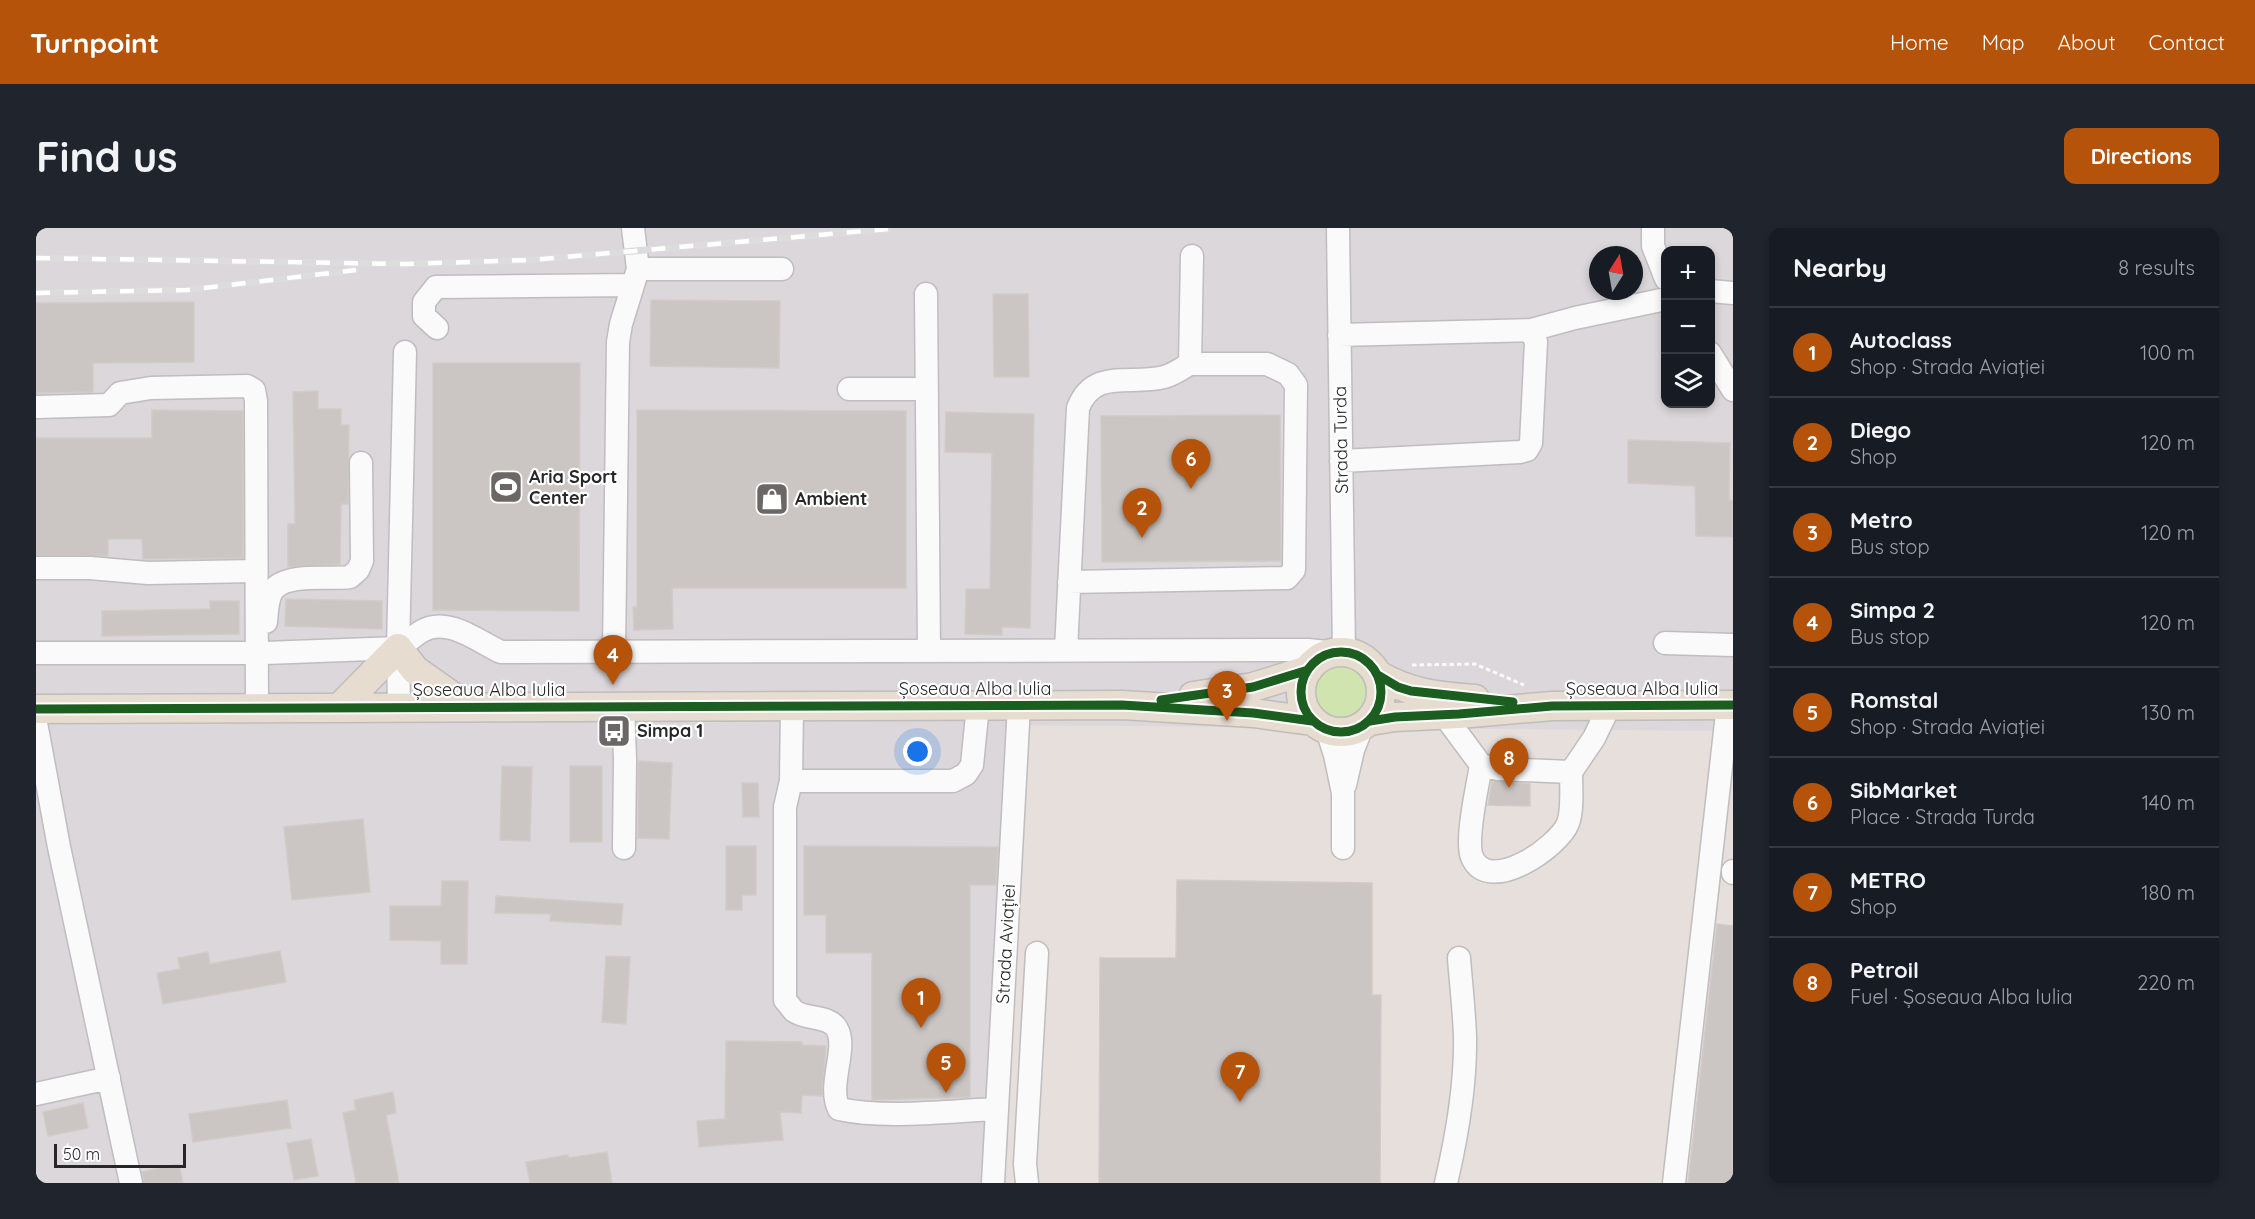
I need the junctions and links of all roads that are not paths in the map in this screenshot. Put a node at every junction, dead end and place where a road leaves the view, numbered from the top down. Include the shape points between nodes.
1 (633, 228) edge
2 (1338, 228) edge
3 (1653, 228) edge
4 (1192, 256) dead end
5 (1661, 268) edge
6 (782, 270) dead end
7 (636, 277) junction
8 (1715, 291) edge
9 (1733, 292) edge
10 (926, 294) dead end
11 (1661, 300) edge
12 (437, 328) dead end
13 (1531, 330) junction
14 (1339, 335) junction
15 (405, 352) dead end
16 (1711, 354) edge
17 (1190, 364) junction
18 (926, 388) junction
19 (849, 389) dead end
20 (1733, 390) edge
21 (36, 407) edge
22 (1341, 461) junction
23 (361, 463) dead end
24 (36, 568) edge
25 (256, 572) junction
26 (1069, 582) junction
27 (1665, 644) dead end
28 (1733, 645) edge
29 (398, 648) junction
30 (1066, 650) junction
31 (614, 651) junction
32 (928, 651) junction
33 (1339, 652) junction
34 (36, 653) edge
35 (261, 653) junction
36 (1303, 662) junction
37 (1378, 675) junction
38 (978, 705) junction
39 (1018, 705) junction
40 (1122, 705) junction
41 (1610, 705) junction
42 (1731, 705) edge
43 (466, 706) junction
44 (623, 706) junction
45 (792, 706) junction
46 (1552, 706) junction
47 (399, 707) junction
48 (257, 708) junction
49 (339, 708) junction
50 (36, 709) edge
51 (1444, 715) junction
52 (36, 723) edge
53 (1366, 724) junction
54 (1320, 725) junction
55 (1729, 743) edge
56 (1481, 765) junction
57 (1571, 772) junction
58 (791, 781) junction
59 (1343, 793) junction
60 (624, 848) dead end
61 (1343, 848) dead end
62 (1037, 953) dead end
63 (1459, 958) dead end
64 (109, 1078) junction
65 (36, 1094) edge
66 (997, 1109) junction
67 (131, 1183) edge
68 (993, 1183) edge
69 (1027, 1183) edge
70 (1446, 1183) edge
71 (1674, 1183) edge

1 - 7 street
2 - 14 street, Strada Turda
3 - 5 street via 1653,246
4 - 17 street
6 - 7 street
7 - 12 street via 436,287 424,302 424,316
7 - 31 street via 618,342
8 - 9 street
10 - 18 street
11 - 13 street
13 - 14 street
13 - 22 street via 1536,342 1531,443 1527,450
14 - 22 street, Strada Turda
15 - 29 street
16 - 20 street
17 - 26 street via 1165,377 1097,383 1083,396 1078,408
17 - 26 street via 1267,364 1288,374 1296,385 1294,570 1287,578
18 - 19 street
18 - 32 street
21 - 25 street via 109,405 120,393 151,388 247,386 254,390
22 - 33 street, Strada Turda
23 - 35 street via 362,561 358,570 350,577 281,583 272,591 268,605
24 - 25 street
25 - 35 street
26 - 30 street
27 - 28 street
29 - 31 street via 423,630 442,627 458,630 501,652
29 - 35 street
29 - 43 main road via 415,670
29 - 47 street
29 - 49 main road
30 - 32 street
30 - 36 street
31 - 32 street
33 - 36 main road
33 - 37 main road via 1364,659
34 - 35 street
35 - 48 street
36 - 40 main road, Șoseaua Alba Iulia via 1253,687
36 - 54 main road via 1301,696 1305,709
37 - 46 main road, Șoseaua Alba Iulia via 1411,691
37 - 53 main road via 1381,700
38 - 39 main road, Șoseaua Alba Iulia
38 - 45 main road, Șoseaua Alba Iulia
38 - 58 street via 972,765 966,774 953,781
39 - 40 main road, Șoseaua Alba Iulia
39 - 66 street, Strada Aviației
40 - 54 main road, Șoseaua Alba Iulia via 1253,713
41 - 42 main road, Șoseaua Alba Iulia
41 - 46 main road, Șoseaua Alba Iulia
41 - 57 street
42 - 55 street
43 - 44 main road, Șoseaua Alba Iulia
43 - 47 main road, Șoseaua Alba Iulia
44 - 45 main road, Șoseaua Alba Iulia
44 - 60 street
45 - 58 street
46 - 51 main road, Șoseaua Alba Iulia
47 - 49 main road, Șoseaua Alba Iulia
48 - 49 main road, Șoseaua Alba Iulia
48 - 50 main road, Șoseaua Alba Iulia
51 - 53 main road, Șoseaua Alba Iulia via 1395,717
51 - 56 street
52 - 64 street
53 - 54 main road via 1345,733
53 - 59 street via 1353,750
54 - 59 street via 1335,755
55 - 71 street
56 - 57 street
56 - 57 street via 1471,833 1472,857 1481,867 1500,872 1521,865 1558,840 1569,822
58 - 66 street via 785,807 785,1000 795,1012 831,1022 837,1029 840,1039 834,1099 839,1109 926,1113
59 - 61 street
62 - 69 street
63 - 70 street via 1465,1037 1462,1089
64 - 65 street
64 - 67 street
66 - 68 street, Strada Aviației

